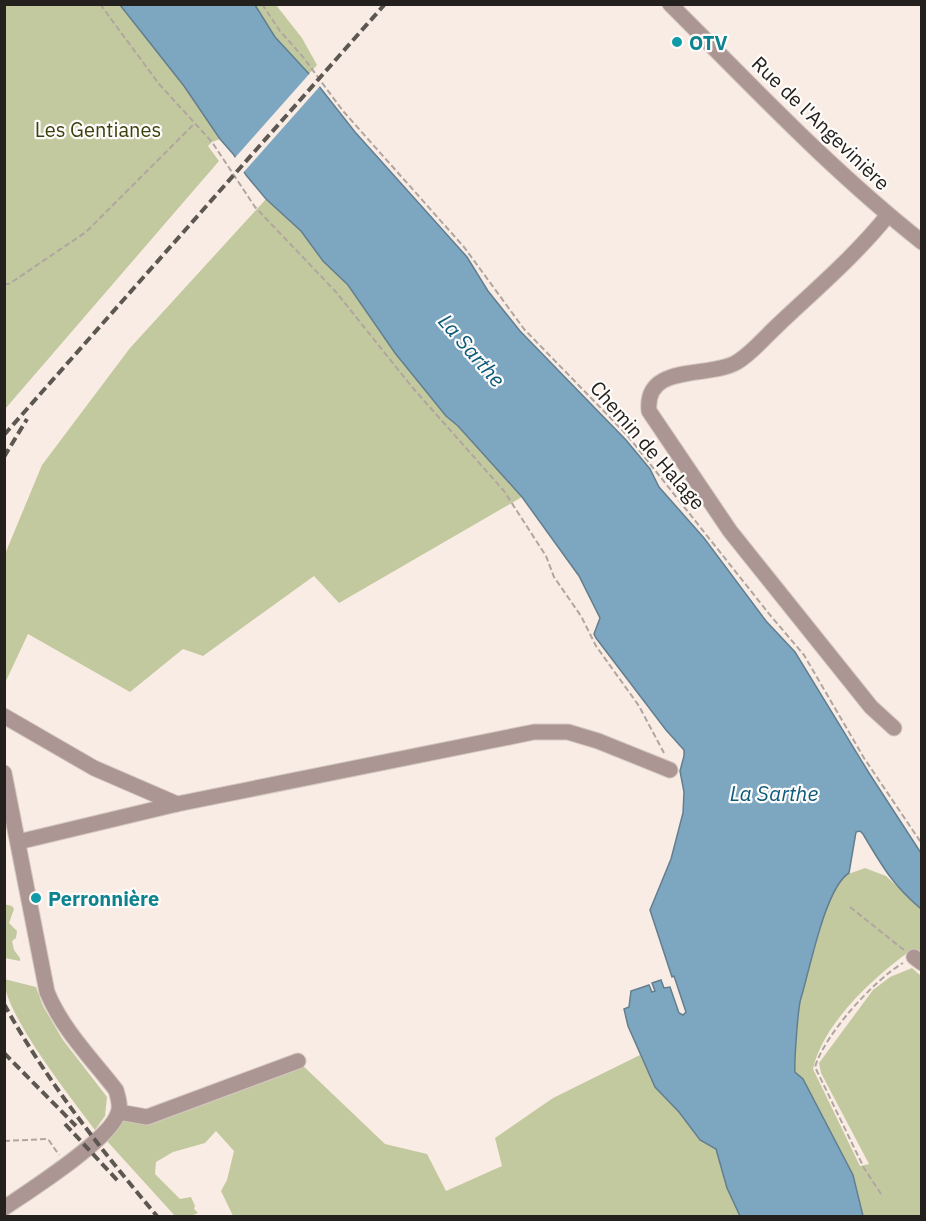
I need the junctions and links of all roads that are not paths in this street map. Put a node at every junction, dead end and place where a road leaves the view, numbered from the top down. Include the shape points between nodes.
1 (670, 4) edge
2 (888, 215) junction
3 (921, 242) edge
4 (4, 716) edge
5 (894, 728) dead end
6 (665, 768) road end
7 (4, 773) edge
8 (177, 804) junction
9 (18, 842) junction
10 (298, 1061) dead end
11 (119, 1112) junction
12 (4, 1208) edge

1 - 2 street, Rue de l'Angevinière via 819,153
2 - 3 street, Rue de l'Angevinière
2 - 5 street via 860,248 737,362 708,371 672,375 653,388 647,399 649,411 730,531 870,707
4 - 8 street via 94,768
6 - 8 street via 568,732 534,732
7 - 9 street
8 - 9 street
9 - 11 street via 50,999 65,1026 116,1090
10 - 11 street via 147,1117
11 - 12 street via 83,1153

